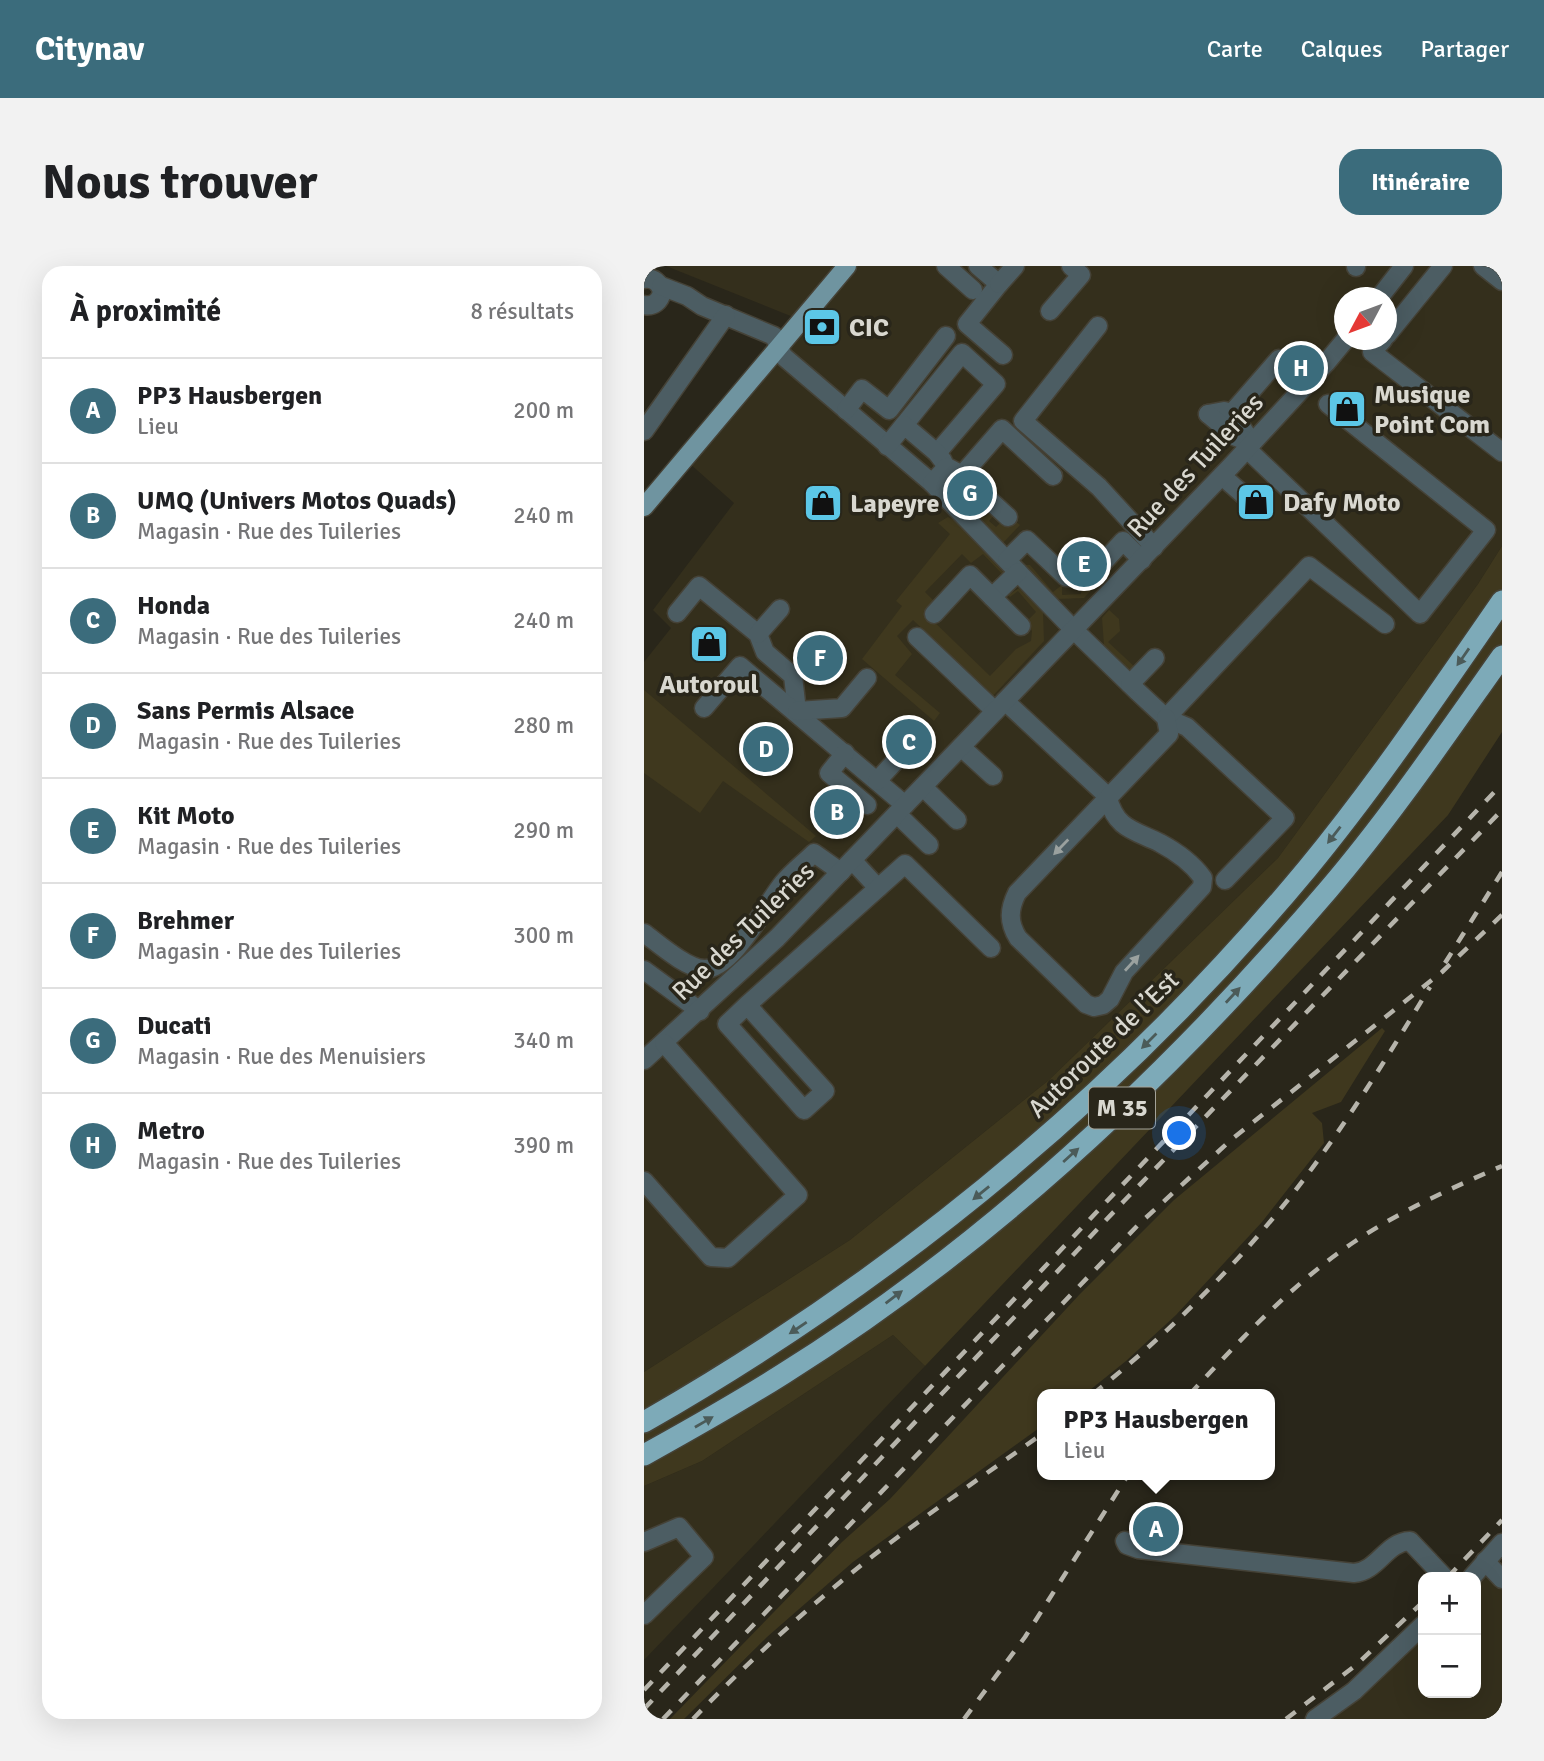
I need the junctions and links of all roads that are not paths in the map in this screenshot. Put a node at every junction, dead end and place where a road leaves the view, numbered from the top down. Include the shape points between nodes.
1 (847, 266) edge
2 (946, 266) edge
3 (978, 266) edge
4 (1015, 266) edge
5 (1071, 266) edge
6 (1404, 266) edge
7 (1443, 266) edge
8 (1483, 266) edge
9 (1502, 281) edge
10 (652, 283) edge
11 (999, 285) junction
12 (1388, 287) edge
13 (973, 290) dead end
14 (648, 306) edge
15 (702, 306) junction
16 (1050, 311) dead end
17 (726, 315) junction
18 (1397, 323) edge
19 (1098, 326) dead end
20 (946, 336) dead end
21 (778, 346) junction
22 (1337, 350) edge
23 (1374, 350) edge
24 (1003, 355) dead end
25 (1308, 384) junction
26 (1328, 404) dead end
27 (846, 410) junction
28 (1232, 413) junction
29 (904, 425) junction
30 (644, 431) edge
31 (887, 446) junction
32 (1250, 446) junction
33 (1502, 452) edge
34 (949, 465) junction
35 (1053, 476) dead end
36 (1222, 476) junction
37 (932, 483) junction
38 (1246, 498) dead end
39 (644, 507) edge
40 (1008, 517) dead end
41 (1148, 553) junction
42 (1012, 566) junction
43 (992, 597) junction
44 (1502, 601) edge
45 (780, 609) dead end
46 (677, 613) dead end
47 (934, 614) dead end
48 (1385, 624) dead end
49 (1021, 626) dead end
50 (1074, 630) junction
51 (758, 634) junction
52 (917, 637) dead end
53 (1502, 656) edge
54 (1155, 657) dead end
55 (867, 678) dead end
56 (1130, 684) junction
57 (1000, 706) junction
58 (704, 708) dead end
59 (797, 711) junction
60 (1166, 718) junction
61 (961, 747) junction
62 (845, 753) junction
63 (900, 756) dead end
64 (993, 776) dead end
65 (877, 780) junction
66 (923, 787) junction
67 (1105, 794) junction
68 (867, 805) dead end
69 (901, 809) junction
70 (957, 820) dead end
71 (929, 845) dead end
72 (847, 866) junction
73 (1225, 880) dead end
74 (878, 888) junction
75 (644, 933) edge
76 (991, 948) dead end
77 (644, 970) edge
78 (747, 1006) junction
79 (704, 1007) junction
80 (727, 1024) junction
81 (664, 1042) junction
82 (644, 1060) edge
83 (644, 1181) edge
84 (644, 1422) edge
85 (644, 1455) edge
86 (1125, 1541) dead end
87 (644, 1542) edge
88 (1502, 1543) edge
89 (1485, 1561) junction
90 (1439, 1572) edge
91 (1476, 1572) edge
92 (1502, 1579) edge
93 (644, 1615) edge
94 (1418, 1630) edge
95 (1315, 1719) edge

1 - 21 main road
2 - 13 street
3 - 11 street
4 - 11 street
5 - 16 street via 1081,275
6 - 12 street
7 - 18 street
8 - 9 street
10 - 14 street via 661,297
10 - 15 street
11 - 24 street via 967,324
14 - 15 street
15 - 17 street
17 - 21 street via 774,336
17 - 30 street
19 - 41 street via 1023,421 1100,487
20 - 27 street via 889,410 862,389
21 - 27 street via 783,356
21 - 39 main road
22 - 25 street, Rue des Tuileries
23 - 33 street
25 - 28 street via 1279,359
25 - 32 street, Rue des Tuileries
26 - 32 street via 1486,530 1420,614
27 - 31 street
28 - 32 street
28 - 32 street via 1208,414
29 - 31 street
29 - 34 street
29 - 34 street via 962,353 996,384
31 - 37 street
32 - 36 street, Rue des Tuileries
34 - 35 street via 1002,429
34 - 37 street
34 - 40 street
36 - 38 street
36 - 41 street, Rue des Tuileries
37 - 42 street
41 - 42 street via 1123,541 1089,578 1066,577 1027,540
41 - 50 street, Rue des Tuileries
42 - 43 street
42 - 50 street
43 - 47 street via 970,575
43 - 49 street
44 -> 84 highway, Autoroute de l’Est / M 35 via 1376,781 1307,869 1235,952 1110,1080 1045,1140 869,1279 769,1347
45 - 51 street
46 - 51 street via 699,586
48 - 60 street via 1309,566
50 - 56 street
50 - 57 street, Rue des Tuileries
51 - 59 street via 765,652 793,676
52 - 57 street
85 -> 53 highway, M 35 via 784,1373 863,1320 1001,1214 1127,1104 1188,1044 1329,888
54 - 56 street
55 - 59 street via 842,709
56 - 60 street
57 - 61 street, Rue des Tuileries
57 - 67 street
58 - 59 street via 740,666
59 - 62 street
60 - 67 street via 1169,734
60 - 73 street via 1187,727 1285,818
61 - 64 street
61 - 66 street, Rue des Tuileries
62 - 65 street
62 - 68 street via 829,773
63 - 65 street
65 - 69 street
66 - 69 street, Rue des Tuileries
66 - 70 street
67 -> 67 street via 1017,893 1010,916 1012,930 1027,950 1094,1007 1110,999 1124,972 1202,887 1203,878 1183,857 1118,821
69 - 71 street
69 - 72 street, Rue des Tuileries
72 - 74 street
72 - 75 street via 814,853 784,882 739,948 718,967 692,966
72 - 79 street, Rue des Tuileries
74 - 76 street via 905,864
74 - 78 street
77 - 79 street
78 - 80 street
78 - 80 street via 825,1091 804,1110
79 - 80 street
79 - 81 street, Rue des Tuileries
81 - 82 street, Rue des Tuileries
81 - 83 street via 798,1195 728,1258 711,1256
86 - 90 street via 1138,1549 1354,1573 1409,1541
87 - 93 street via 679,1527 704,1557
88 - 89 street
89 - 91 street
89 - 92 street
94 - 95 street via 1354,1691

